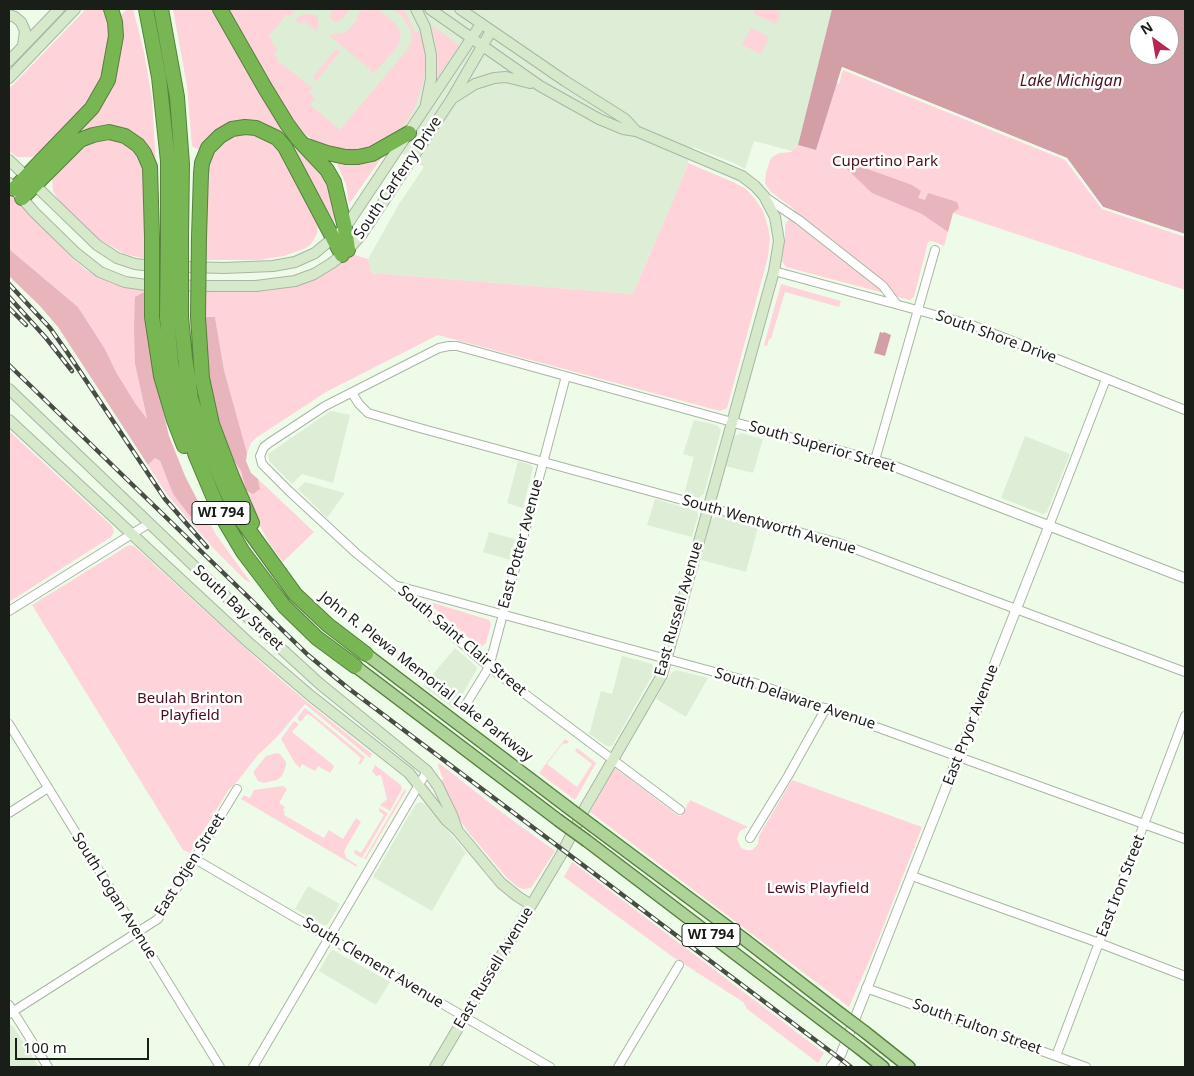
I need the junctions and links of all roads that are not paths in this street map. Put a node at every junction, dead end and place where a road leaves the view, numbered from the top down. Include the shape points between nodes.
1 (58, 9) edge
2 (75, 9) edge
3 (111, 9) edge
4 (162, 9) edge
5 (220, 9) edge
6 (416, 9) edge
7 (430, 9) edge
8 (460, 9) edge
9 (146, 10) edge
10 (9, 15) edge
11 (481, 24) junction
12 (491, 31) junction
13 (472, 38) junction
14 (23, 45) junction
15 (483, 46) junction
16 (9, 61) edge
17 (9, 78) edge
18 (540, 86) junction
19 (451, 100) junction
20 (424, 111) junction
21 (636, 131) junction
22 (409, 134) junction
23 (305, 146) junction
24 (9, 160) edge
25 (30, 181) junction
26 (15, 190) edge
27 (764, 196) junction
28 (346, 228) junction
29 (175, 237) junction
30 (334, 238) junction
31 (935, 250) dead end
32 (345, 252) junction
33 (774, 271) junction
34 (894, 302) junction
35 (918, 309) junction
36 (174, 317) junction
37 (566, 376) junction
38 (1106, 379) junction
39 (9, 389) edge
40 (352, 393) junction
41 (1185, 410) edge
42 (9, 420) edge
43 (732, 422) junction
44 (876, 460) junction
45 (544, 462) junction
46 (708, 507) junction
47 (221, 515) junction
48 (148, 524) junction
49 (1049, 526) junction
50 (132, 534) junction
51 (264, 551) junction
52 (196, 569) junction
53 (1185, 578) edge
54 (183, 582) junction
55 (396, 586) junction
56 (1016, 608) junction
57 (9, 611) edge
58 (502, 614) junction
59 (366, 654) joint
60 (667, 659) junction
61 (354, 666) joint
62 (489, 667) junction
63 (1185, 672) edge
64 (320, 684) junction
65 (311, 696) junction
66 (465, 706) dead end
67 (826, 708) junction
68 (1185, 716) edge
69 (9, 724) edge
70 (959, 756) junction
71 (613, 759) junction
72 (427, 771) junction
73 (419, 785) junction
74 (48, 788) junction
75 (237, 789) dead end
76 (680, 810) dead end
77 (9, 813) edge
78 (1145, 823) junction
79 (457, 830) junction
80 (750, 838) dead end
81 (1185, 839) edge
82 (195, 859) junction
83 (912, 876) junction
84 (531, 905) junction
85 (137, 933) junction
86 (329, 937) junction
87 (1099, 943) junction
88 (679, 965) dead end
89 (1185, 976) edge
90 (866, 988) junction
91 (10, 1011) edge
92 (465, 1017) junction
93 (1056, 1056) junction
94 (48, 1067) edge
95 (220, 1067) edge
96 (253, 1067) edge
97 (435, 1067) edge
98 (550, 1067) edge
99 (618, 1067) edge
100 (831, 1067) edge
101 (883, 1067) edge
102 (909, 1067) edge
103 (1086, 1067) edge

1 - 14 main road
2 - 17 main road
3 - 25 highway via 116,36 108,80 92,108
4 - 29 highway, John R. Plewa Memorial Lake Parkway / WI 794 via 177,97 182,164
5 - 23 highway via 282,117
6 - 20 main road via 425,27 431,55 431,79
7 - 13 main road
8 - 11 main road
9 - 29 highway, John R. Plewa Memorial Lake Parkway / WI 794 via 160,78
10 - 14 main road via 21,22
11 - 12 main road
11 - 13 main road, South Carferry Drive
12 - 15 main road, South Carferry Drive
12 - 21 main road via 625,119
13 - 15 main road
13 - 20 main road, South Carferry Drive
14 - 16 main road
15 - 18 main road
15 - 19 main road, South Carferry Drive
18 - 19 main road via 518,79 494,78 475,84
18 - 21 main road via 599,119
19 - 32 main road, South Carferry Drive via 362,234
20 - 22 main road, South Carferry Drive
21 - 27 main road, East Russell Avenue via 742,176
22 - 23 highway via 372,154 358,157
22 - 28 main road, South Carferry Drive
23 - 28 highway via 334,182
24 - 25 main road, South Carferry Drive
25 - 26 highway
25 - 30 main road, South Carferry Drive via 97,245 117,258 135,264 273,266 295,262 315,253
25 - 47 highway, bridge via 80,140 93,135 109,132 125,136 144,153 150,167 152,317 161,376 174,420 202,487
26 - 32 main road, South Carferry Drive via 76,253 100,272 125,282 146,285 275,285 314,274
27 - 33 main road, East Russell Avenue via 778,228
27 - 34 street via 883,286
28 - 30 main road, South Carferry Drive
28 - 32 highway
29 - 36 highway, John R. Plewa Memorial Lake Parkway / WI 794, bridge
30 - 32 highway
30 - 51 highway, bridge via 277,138 256,128 245,127 220,136 208,148 202,163 199,237 198,317 202,378 212,424
31 - 35 street
33 - 34 street, South Shore Drive
33 - 43 main road, East Russell Avenue
34 - 35 street, South Shore Drive
35 - 38 street, South Shore Drive via 972,325
35 - 44 street
36 - 47 highway, John R. Plewa Memorial Lake Parkway / WI 794 via 171,362 180,406 196,456
36 - 51 highway, John R. Plewa Memorial Lake Parkway / WI 794 via 191,399 207,447 240,518
37 - 40 street, South Superior Street via 449,346 439,348
37 - 43 street, South Superior Street
37 - 45 street, East Potter Avenue
38 - 41 street, South Shore Drive
38 - 49 street, East Pryor Avenue
39 - 48 main road, South Bay Street
40 - 45 street, South Wentworth Avenue via 368,413
40 - 55 street, South Saint Clair Street via 325,406 269,443 260,456 262,464 282,484
42 - 50 main road, South Bay Street
43 - 44 street, South Superior Street
43 - 46 main road, East Russell Avenue
44 - 49 street, South Superior Street
45 - 46 street, South Wentworth Avenue
45 - 58 street, East Potter Avenue
46 - 56 street, South Wentworth Avenue via 839,543
46 - 60 main road, East Russell Avenue
47 - 61 highway, John R. Plewa Memorial Lake Parkway / WI 794 via 243,552 284,606 317,638
48 - 50 street
48 - 52 main road, South Bay Street
49 - 53 street, South Superior Street
49 - 56 street, East Pryor Avenue
50 - 54 main road, South Bay Street
50 - 57 street
51 - 59 highway, John R. Plewa Memorial Lake Parkway / WI 794 via 295,594
52 - 54 main road
52 - 64 main road, South Bay Street
54 - 65 main road, South Bay Street
55 - 58 street, South Delaware Avenue
55 - 62 street, South Saint Clair Street
56 - 63 street, South Wentworth Avenue
56 - 70 street, East Pryor Avenue
58 - 60 street, South Delaware Avenue
58 - 62 street, East Potter Avenue
59 - 102 main road, John R. Plewa Memorial Lake Parkway / WI 794, bridge
60 - 67 street, South Delaware Avenue via 755,683
60 - 71 main road, East Russell Avenue via 662,675
61 - 101 main road, John R. Plewa Memorial Lake Parkway / WI 794, bridge
62 - 66 street, East Potter Avenue
62 - 71 street, South Saint Clair Street
64 - 65 main road
64 - 72 main road, South Bay Street
65 - 73 main road, South Bay Street via 409,773
67 - 70 street, South Delaware Avenue
67 - 80 street
68 - 78 street, East Iron Street
69 - 74 street, South Logan Avenue
70 - 78 street, South Delaware Avenue
70 - 83 street, East Pryor Avenue
71 - 76 street, South Saint Clair Street
71 - 84 main road, East Russell Avenue
72 - 73 street
72 - 79 main road, South Bay Street via 438,786
73 - 79 main road, South Bay Street
73 - 86 street
74 - 77 street
74 - 85 street, South Logan Avenue
75 - 82 street, East Otjen Street
78 - 81 street, South Delaware Avenue
78 - 87 street, East Iron Street
79 - 84 main road, South Bay Street via 501,883
82 - 85 street, East Otjen Street via 158,919
82 - 86 street, South Clement Avenue
83 - 87 street
83 - 90 street, East Pryor Avenue
84 - 92 main road, East Russell Avenue
85 - 91 street, East Otjen Street
85 - 95 street, South Logan Avenue
86 - 92 street, South Clement Avenue
86 - 96 street
87 - 89 street
87 - 93 street, East Iron Street
88 - 99 street
90 - 93 street, South Fulton Street
90 - 100 street, East Pryor Avenue via 841,1054
91 - 94 street
92 - 97 main road, East Russell Avenue
92 - 98 street, South Clement Avenue
93 - 103 street, South Fulton Street

